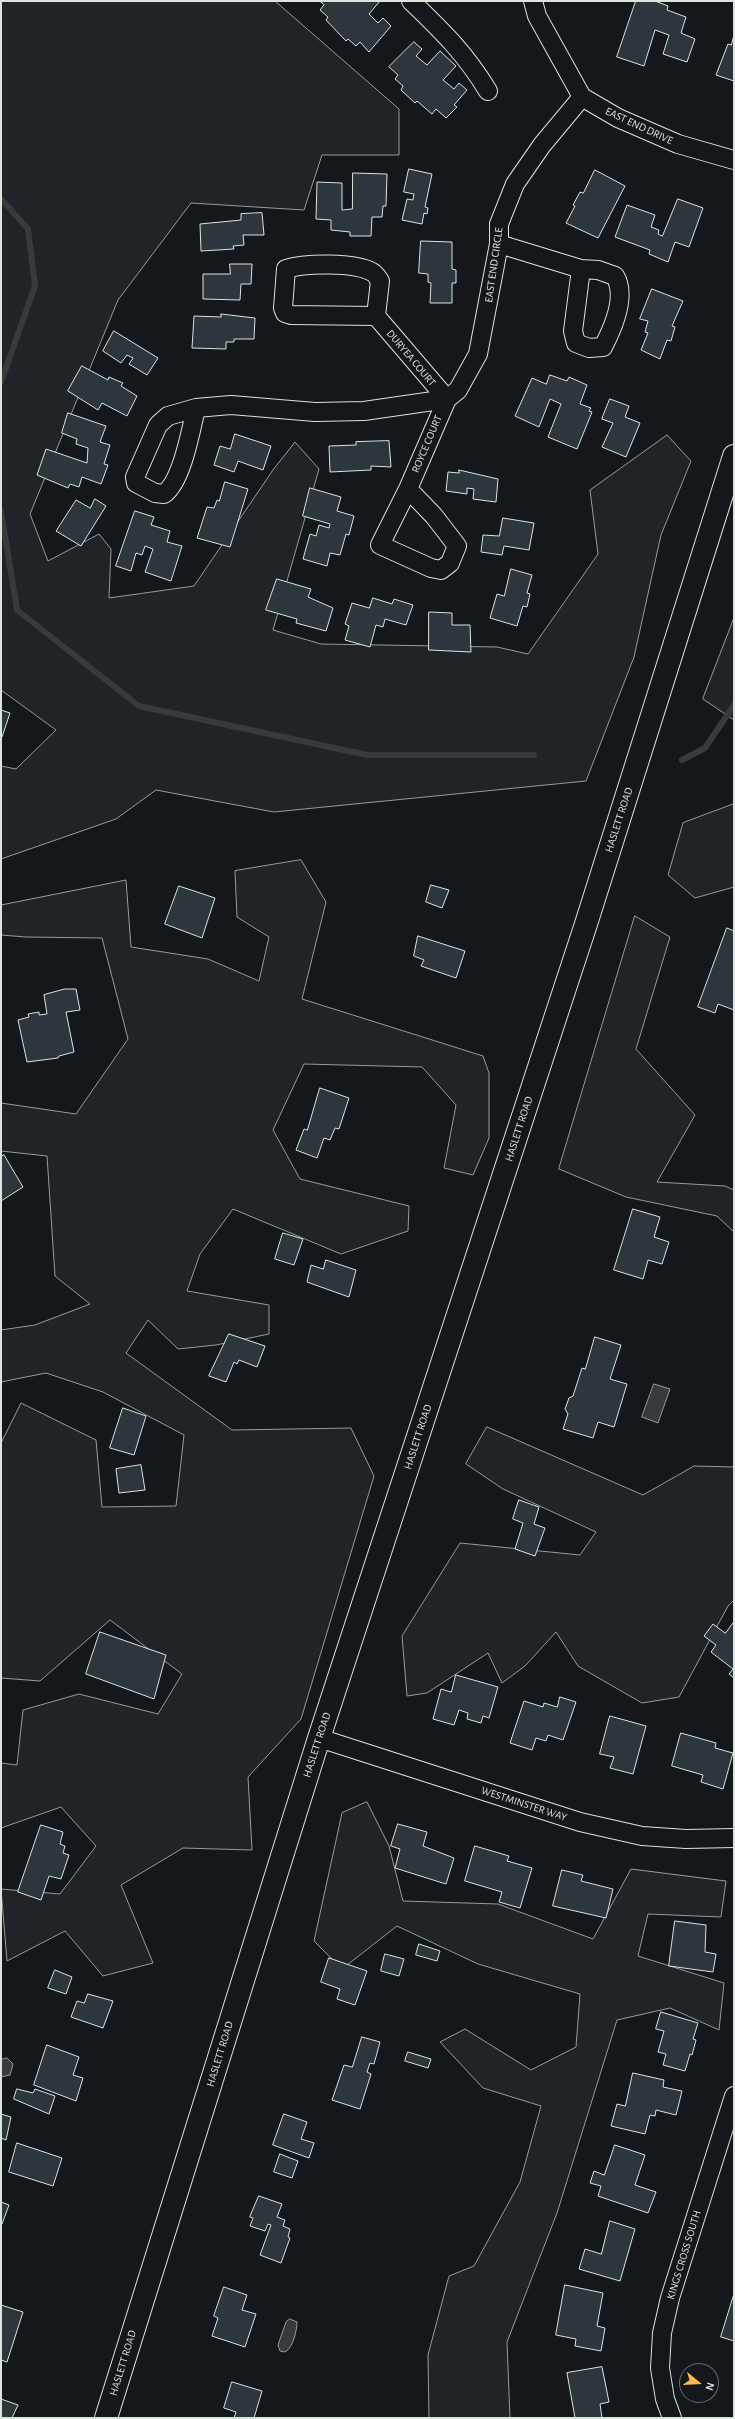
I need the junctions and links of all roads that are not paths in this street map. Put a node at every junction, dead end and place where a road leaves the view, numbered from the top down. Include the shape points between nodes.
1 (411, 1) edge
2 (533, 1) edge
3 (488, 91) dead end
4 (582, 97) junction
5 (734, 160) edge
6 (499, 244) junction
7 (581, 269) dead end
8 (376, 316) junction
9 (446, 399) junction
10 (196, 408) junction
11 (734, 456) edge
12 (408, 489) junction
13 (320, 1738) junction
14 (734, 1838) edge
15 (734, 2096) edge
16 (106, 2418) edge
17 (672, 2418) edge

1 - 3 street via 448,35 470,62
2 - 4 street via 537,16
4 - 5 street, EAST END DRIVE via 618,118 678,144
4 - 6 street, EAST END CIRCLE via 542,145 516,184 499,224
6 - 7 street
6 - 9 street, EAST END CIRCLE via 478,354 458,390
8 - 8 street via 380,281 372,272 317,264 300,264 286,269 282,308 285,313
8 - 9 street, DURYEA COURT
9 - 10 street via 364,411 316,412 231,405
9 - 12 street, ROYCE COURT
10 - 10 street via 168,416 158,425 135,476 136,483 155,493 164,494 171,489 187,445
11 - 13 main road, HASLETT ROAD via 586,924
12 - 12 street, ROYCE COURT via 380,545 441,570 450,563 457,546 434,516
13 - 14 street, WESTMINSTER WAY via 580,1822 642,1836 686,1839
13 - 16 main road, HASLETT ROAD
15 - 17 street, KINGS CROSS SOUTH via 670,2298 662,2333 660,2368 665,2399

